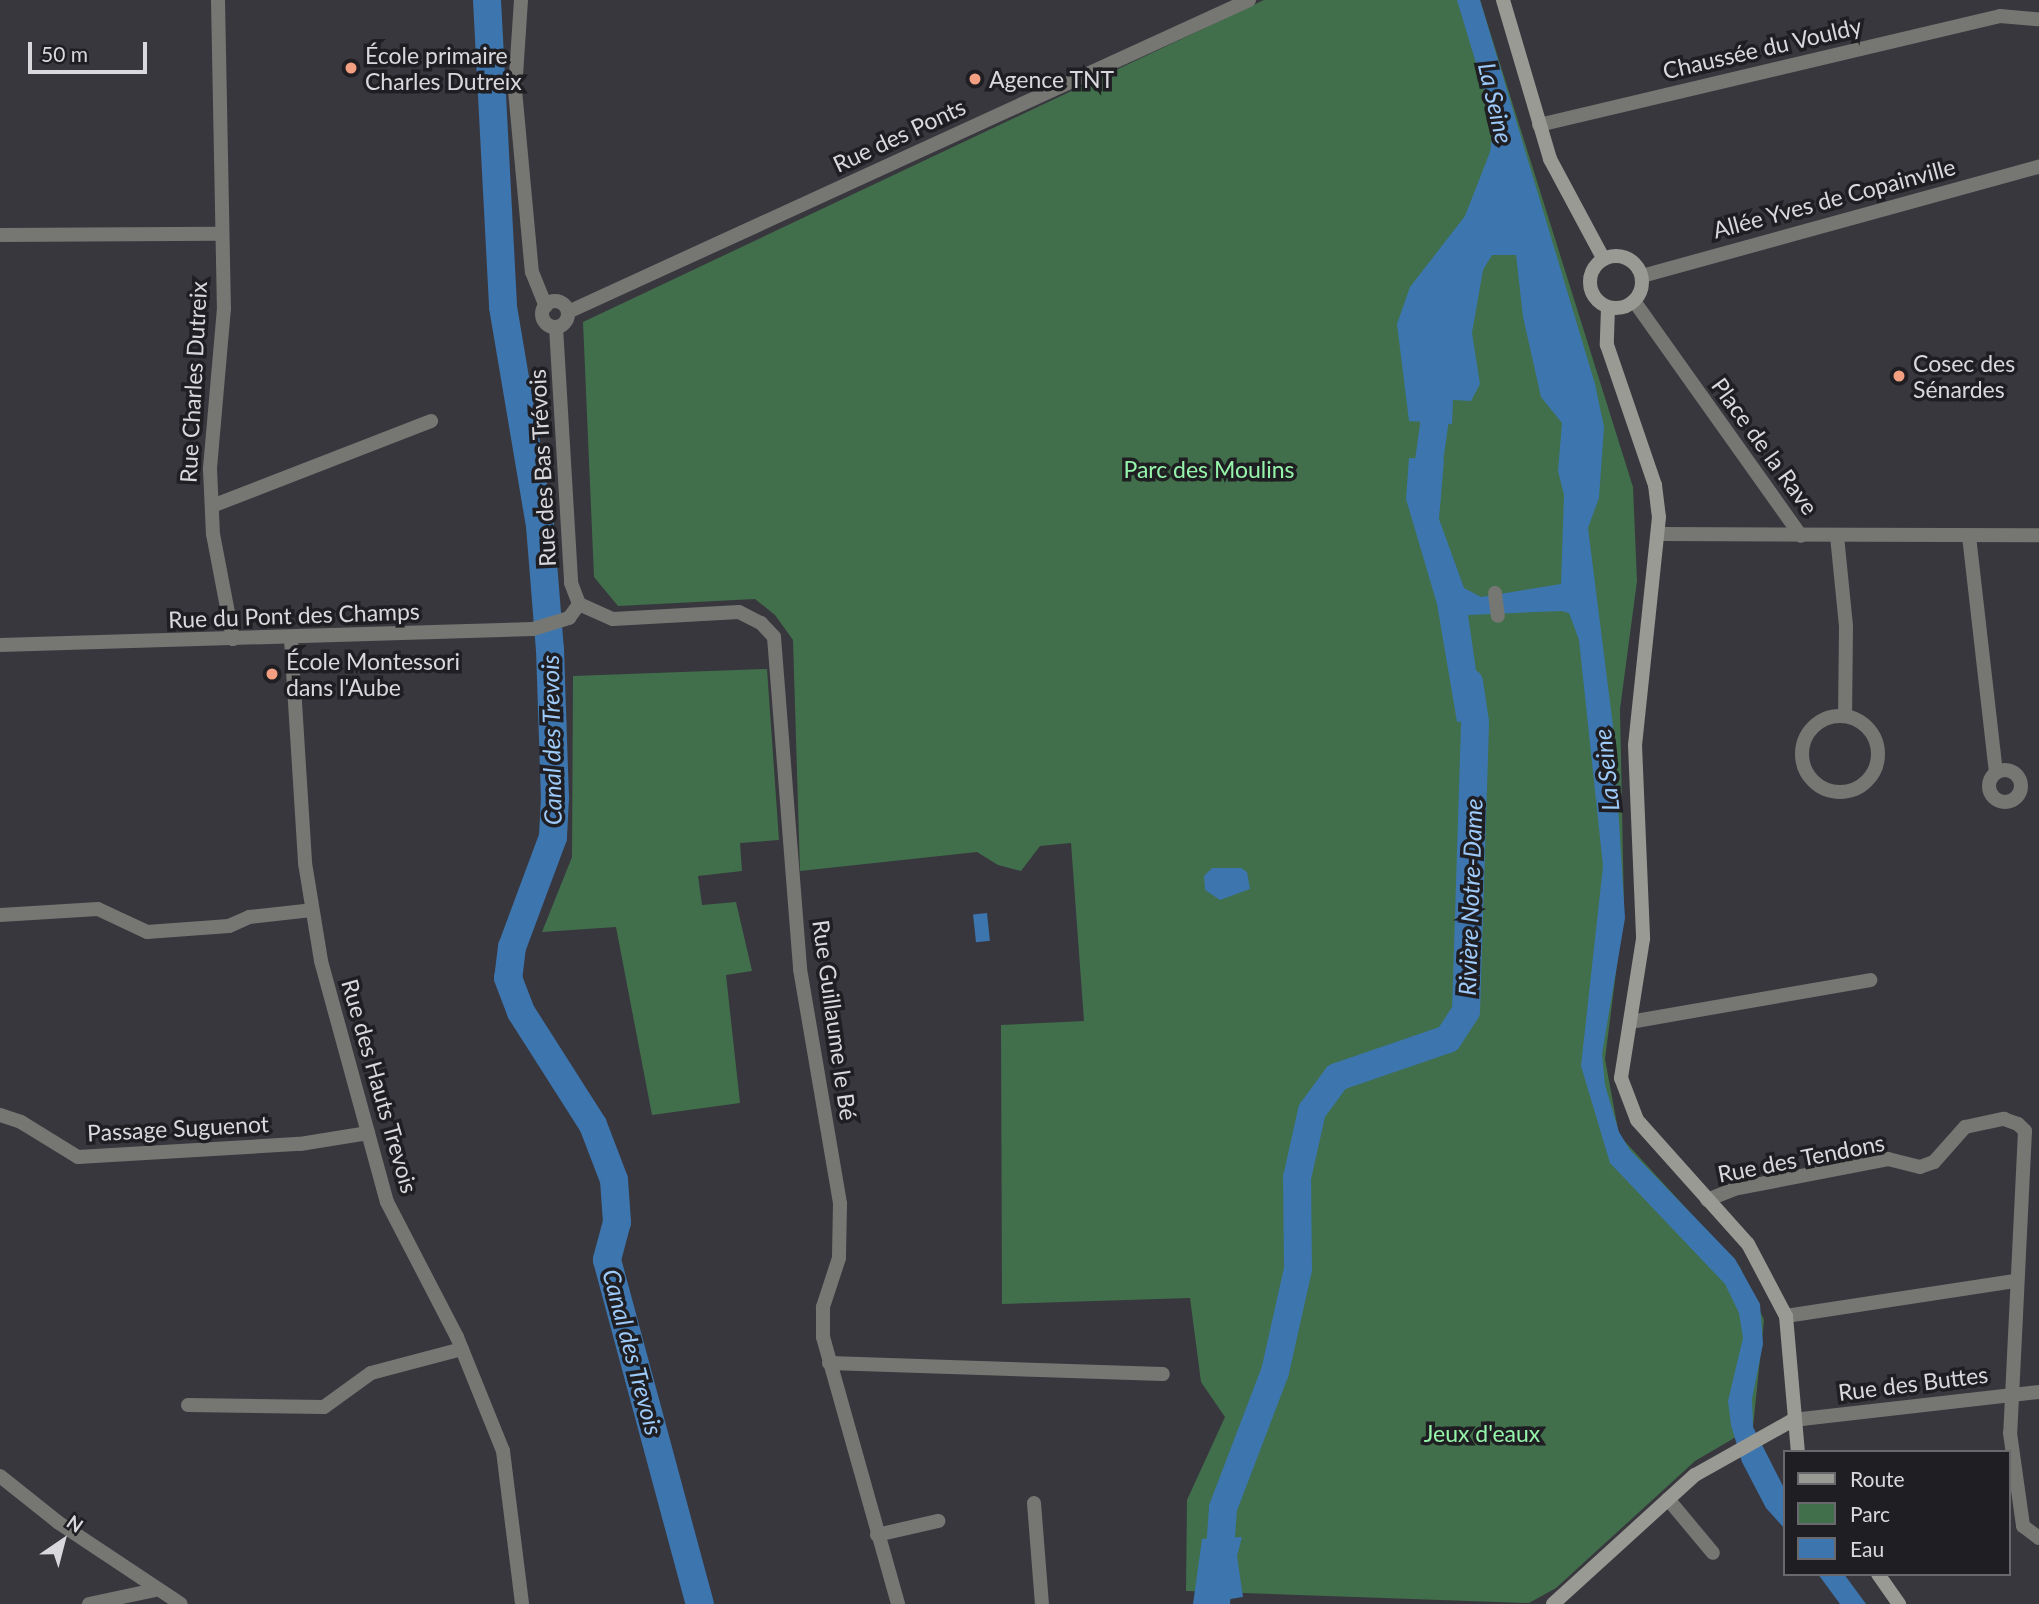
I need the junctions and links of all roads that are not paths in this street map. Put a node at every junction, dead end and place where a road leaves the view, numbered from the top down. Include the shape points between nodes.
1 (218, 0) edge
2 (521, 0) edge
3 (1248, 0) edge
4 (1503, 0) edge
5 (2037, 19) dead end
6 (1539, 125) junction
7 (2039, 167) edge
8 (219, 234) junction
9 (0, 236) edge
10 (1603, 258) junction
11 (1642, 276) junction
12 (1634, 302) junction
13 (546, 306) junction
14 (1608, 308) junction
15 (568, 312) junction
16 (556, 327) junction
17 (431, 421) dead end
18 (212, 506) junction
19 (1659, 534) junction
20 (2039, 535) edge
21 (1801, 536) junction
22 (1837, 536) junction
23 (1969, 536) junction
24 (1495, 593) dead end
25 (579, 604) junction
26 (1498, 616) dead end
27 (233, 639) junction
28 (291, 639) junction
29 (0, 645) edge
30 (1845, 716) junction
31 (1996, 772) dead end
32 (312, 910) junction
33 (0, 915) edge
34 (1870, 981) dead end
35 (1630, 1022) junction
36 (0, 1115) edge
37 (368, 1133) junction
38 (1707, 1200) junction
39 (2016, 1281) junction
40 (1786, 1316) junction
41 (462, 1349) junction
42 (829, 1363) junction
43 (1163, 1374) dead end
44 (2039, 1392) edge
45 (2012, 1394) junction
46 (188, 1405) dead end
47 (1793, 1420) junction
48 (1798, 1450) edge
49 (0, 1476) edge
50 (1668, 1499) junction
51 (1034, 1503) dead end
52 (938, 1521) dead end
53 (877, 1535) junction
54 (2039, 1538) edge
55 (1713, 1553) dead end
56 (1879, 1576) edge
57 (155, 1590) junction
58 (89, 1604) edge
59 (181, 1604) edge
60 (522, 1604) edge
61 (898, 1604) edge
62 (1042, 1604) edge
63 (1553, 1604) edge
64 (1899, 1604) edge

1 - 8 street, Rue Charles Dutreix
2 - 13 street via 517,103 532,272
3 - 15 street, Rue des Ponts
4 - 6 street
5 - 6 street, Chaussée du Vouldy via 2000,16
6 - 10 street via 1550,159
7 - 11 street, Allée Yves de Copainville
8 - 9 street
8 - 18 street, Rue Charles Dutreix via 223,308 212,418
10 - 11 street via 1627,258
10 - 14 street via 1589,278 1597,302
11 - 12 street
12 - 14 street
12 - 21 street, Place de la Rave
13 - 15 street via 560,302
13 - 16 street via 545,322
14 - 19 street via 1607,345 1655,485
15 - 16 street via 564,324
16 - 25 street, Rue des Bas Trévois via 571,583
17 - 18 street
18 - 27 street, Rue Charles Dutreix
19 - 21 street, Place de la Rave
19 - 35 street via 1634,745 1644,916
20 - 23 street
21 - 22 street
22 - 23 street
22 - 30 street via 1846,626
23 - 31 street
24 - 26 street
25 - 28 street, Rue du Pont des Champs via 569,618 533,629
25 - 42 street, Rue Guillaume le Bé via 613,619 739,612 761,623 775,637 800,969 840,1204 839,1258 822,1307
27 - 28 street, Rue du Pont des Champs
27 - 29 street, Rue du Pont des Champs
28 - 32 street, Rue des Hauts Trevois
30 - 30 street via 1874,737 1878,761 1857,789 1832,792 1810,779 1804,767 1804,742 1820,722
32 - 33 street via 249,917 229,926 147,932 98,909
32 - 37 street, Rue des Hauts Trevois via 321,961
34 - 35 street
35 - 38 street via 1621,1078 1626,1099 1653,1141
36 - 37 street, Passage Suguenot via 22,1122 78,1157 300,1144
37 - 41 street, Rue des Hauts Trevois via 387,1202
38 - 39 street, Rue des Tendons via 1734,1189 1888,1159 1920,1167 1934,1161 1965,1127 2004,1119 2025,1130
38 - 40 street via 1748,1244
39 - 40 street
39 - 45 street
40 - 47 street
41 - 46 street via 371,1373 324,1407
41 - 60 street, Rue des Hauts Trevois via 503,1451
42 - 43 street
42 - 53 street, Rue Guillaume le Bé
44 - 45 street, Rue des Buttes
45 - 47 street, Rue des Buttes
45 - 54 street via 2010,1433 2023,1526
47 - 48 street
47 - 50 street via 1695,1475
49 - 57 street
50 - 55 street
50 - 63 street
51 - 62 street
52 - 53 street
53 - 61 street, Rue Guillaume le Bé
56 - 64 street
57 - 58 street
57 - 59 street

